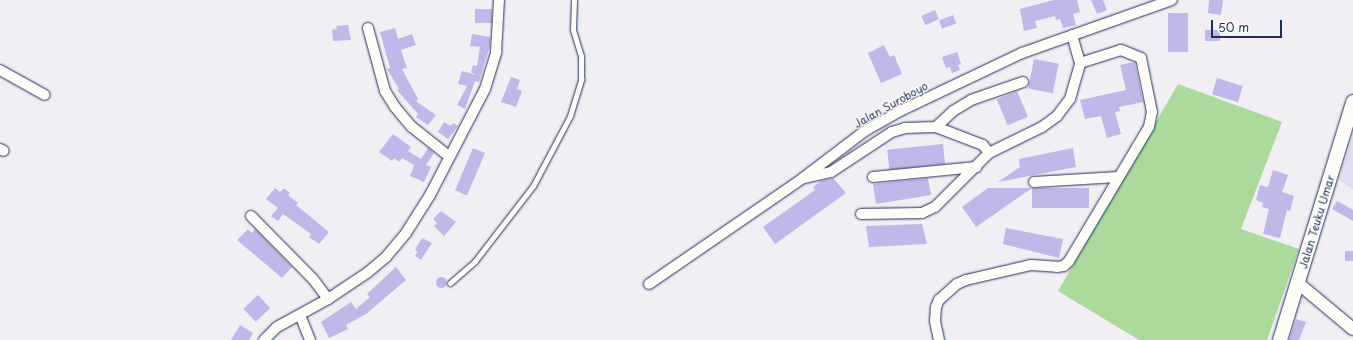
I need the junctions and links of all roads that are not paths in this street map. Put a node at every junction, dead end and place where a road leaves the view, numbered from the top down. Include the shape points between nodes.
1 (499, 0) edge
2 (574, 0) edge
3 (1172, 0) edge
4 (368, 28) dead end
5 (1072, 35) junction
6 (1080, 63) junction
7 (0, 70) edge
8 (1023, 82) dead end
9 (45, 95) dead end
10 (1353, 102) edge
11 (936, 127) junction
12 (989, 153) junction
13 (450, 157) junction
14 (976, 167) junction
15 (873, 177) dead end
16 (1118, 177) junction
17 (803, 178) junction
18 (1034, 182) dead end
19 (861, 214) dead end
20 (251, 216) dead end
21 (450, 283) dead end
22 (649, 284) dead end
23 (1299, 284) junction
24 (328, 299) junction
25 (300, 316) junction
26 (1353, 329) edge
27 (264, 340) edge
28 (310, 340) edge
29 (939, 340) edge
30 (1280, 340) edge

1 - 13 street via 499,28 491,71 478,106
2 - 21 lane via 573,30 581,56 581,79 570,116 533,186 475,262
3 - 5 street, Jalan Suroboyo
4 - 13 street via 385,90 395,107 412,127
5 - 6 street
5 - 17 street, Jalan Suroboyo via 1022,53 902,110 865,131
6 - 12 street via 1070,99 1057,116 1042,127
6 - 16 street via 1121,50 1133,53 1141,58 1144,64 1151,120
7 - 9 street
8 - 11 street via 971,100 953,111
10 - 23 main road, Jalan Teuku Umar
11 - 12 street via 978,143
11 - 17 street via 905,128 892,132 831,172
12 - 14 street
13 - 24 street via 430,195 396,246 367,273
14 - 15 street
14 - 19 street via 944,201 922,213
16 - 18 street
16 - 29 street via 1064,266 1031,265 966,280 939,300 934,313
17 - 22 street, Jalan Suroboyo
20 - 24 street via 313,279
23 - 26 street
23 - 30 main road, Jalan Teuku Umar
24 - 25 street
25 - 27 street via 277,327
25 - 28 street

